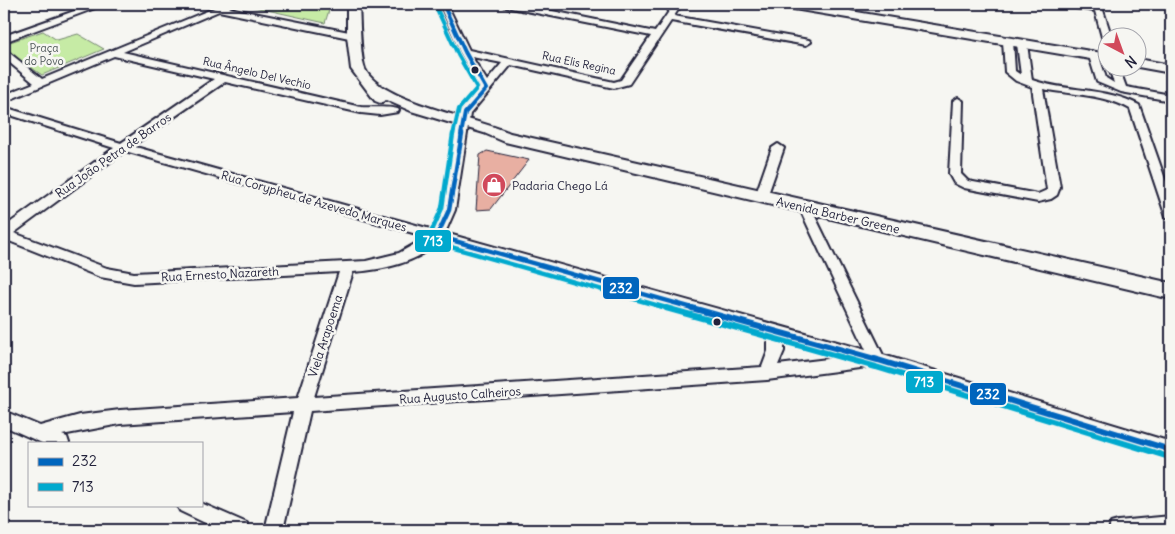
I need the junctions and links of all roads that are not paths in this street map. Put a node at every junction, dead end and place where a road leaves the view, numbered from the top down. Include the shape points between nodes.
1 (102, 4) edge
2 (232, 4) edge
3 (353, 4) edge
4 (443, 4) edge
5 (506, 4) edge
6 (678, 4) edge
7 (788, 4) edge
8 (1069, 4) edge
9 (1098, 6) edge
10 (847, 8) edge
11 (217, 9) junction
12 (669, 18) junction
13 (1104, 28) edge
14 (658, 35) junction
15 (354, 36) junction
16 (4, 39) edge
17 (1008, 41) junction
18 (806, 42) dead end
19 (1022, 44) junction
20 (465, 52) junction
21 (4, 53) edge
22 (114, 53) junction
23 (1098, 57) edge
24 (509, 61) junction
25 (1148, 65) edge
26 (1171, 69) edge
27 (224, 78) junction
28 (1101, 78) edge
29 (1118, 78) edge
30 (1032, 82) junction
31 (41, 83) junction
32 (372, 88) junction
33 (1121, 88) junction
34 (486, 89) junction
35 (1171, 98) edge
36 (4, 99) edge
37 (958, 101) dead end
38 (4, 110) edge
39 (394, 110) junction
40 (461, 128) junction
41 (123, 147) junction
42 (778, 148) dead end
43 (761, 197) junction
44 (805, 207) junction
45 (1171, 214) edge
46 (4, 234) edge
47 (437, 236) junction
48 (348, 267) junction
49 (1171, 291) edge
50 (776, 330) junction
51 (878, 360) junction
52 (767, 373) junction
53 (303, 406) junction
54 (4, 418) edge
55 (42, 433) junction
56 (59, 442) edge
57 (1171, 450) edge
58 (188, 506) edge
59 (1171, 525) edge
60 (240, 530) edge
61 (274, 530) edge
62 (1118, 530) edge

1 - 16 street
2 - 11 street
3 - 15 street, Avenida Barber Greene
4 - 20 street
5 - 14 street
6 - 12 street, Rua Elis Regina
7 - 10 street
8 - 9 street
9 - 13 street
10 - 17 street
11 - 15 street
11 - 22 street
12 - 14 street, Rua Elis Regina
12 - 18 street
14 - 24 street, Rua Elis Regina via 625,82 620,84
15 - 32 street, Avenida Barber Greene via 358,69
17 - 19 street
17 - 30 street via 1010,72
19 - 23 street
19 - 30 street
20 - 24 street, Rua Elis Regina
20 - 34 street
21 - 31 street
22 - 27 street, Rua Ângelo Del Vechio
22 - 31 street
24 - 34 street
25 - 26 street
27 - 39 street, Rua Ângelo Del Vechio via 361,110
27 - 41 street, Rua João Petra de Barros
28 - 33 street
29 - 33 street
30 - 37 street via 1054,187 1047,196 1038,198 964,184 958,180 955,174
30 - 45 street via 1117,99 1135,107
31 - 36 street
32 - 39 street, Avenida Barber Greene
32 - 40 street, Avenida Barber Greene
33 - 35 street
34 - 40 street via 465,114
38 - 41 street, Rua Corypheu de Azevedo Marques
39 - 40 street, Avenida Barber Greene via 418,122
40 - 43 street, Avenida Barber Greene
40 - 47 street via 449,210
41 - 46 street, Rua João Petra de Barros
41 - 47 street, Rua Corypheu de Azevedo Marques
42 - 43 street
43 - 44 street, Avenida Barber Greene
44 - 49 street, Avenida Barber Greene
44 - 51 street
46 - 48 street, Rua Ernesto Nazareth via 105,273 134,278
47 - 48 street, Rua Ernesto Nazareth via 400,258
47 - 50 street, Rua Corypheu de Azevedo Marques
48 - 53 street, Viela Arapoema
50 - 51 street, Rua Corypheu de Azevedo Marques
50 - 52 street via 776,351
51 - 52 street, Rua Augusto Calheiros
51 - 57 street, Rua Corypheu de Azevedo Marques
52 - 53 street, Rua Augusto Calheiros
53 - 55 street, Rua Augusto Calheiros via 120,417
53 - 61 street, Viela Arapoema
54 - 55 street
55 - 56 street
58 - 60 street
59 - 62 street

